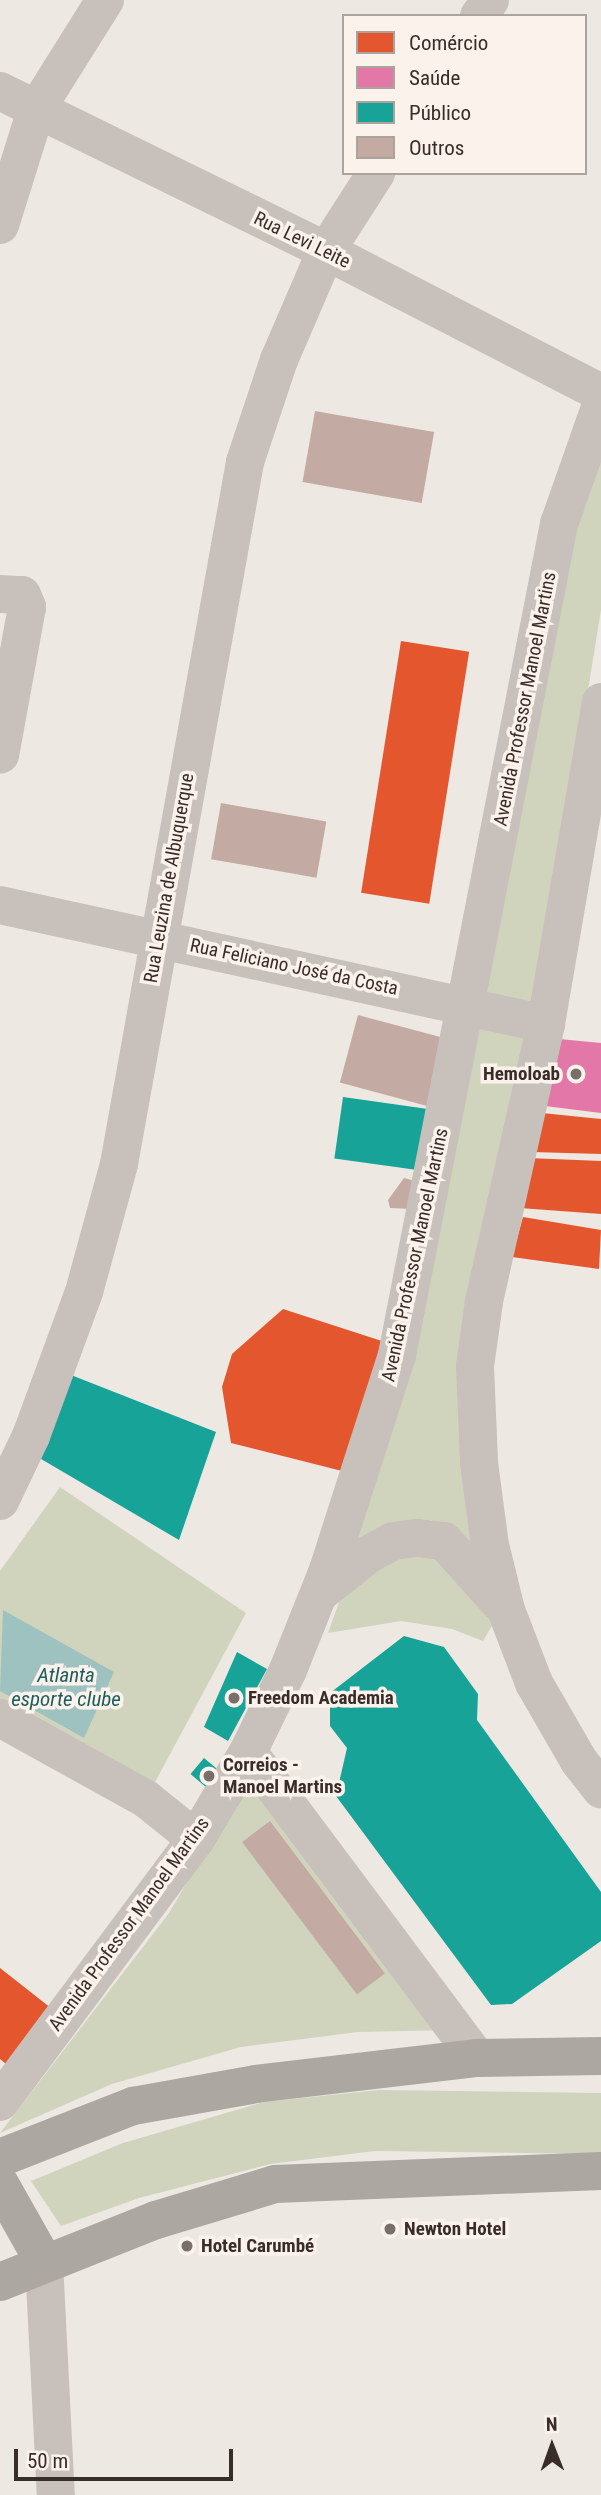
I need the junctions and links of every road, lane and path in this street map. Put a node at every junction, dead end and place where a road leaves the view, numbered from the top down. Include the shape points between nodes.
1 (105, 0) edge
2 (0, 91) edge
3 (36, 110) junction
4 (375, 175) edge
5 (0, 225) edge
6 (326, 251) junction
7 (601, 393) edge
8 (601, 405) edge
9 (0, 594) edge
10 (601, 702) edge
11 (0, 755) edge
12 (0, 905) edge
13 (158, 938) junction
14 (466, 1006) junction
15 (546, 1024) junction
16 (0, 1501) edge
17 (321, 1592) junction
18 (506, 1610) junction
19 (0, 1718) edge
20 (247, 1752) junction
21 (601, 1789) edge
22 (196, 1839) junction
23 (601, 2056) edge
24 (477, 2058) junction
25 (0, 2102) edge
26 (0, 2158) edge
27 (601, 2171) edge
28 (0, 2183) edge
29 (44, 2262) junction
30 (0, 2282) edge
31 (56, 2495) edge

1 - 3 street
2 - 3 street, Rua Levi Leite
3 - 5 street
3 - 6 street, Rua Levi Leite
4 - 6 street, Rua Leuzina de Albuquerque
6 - 7 street, Rua Levi Leite
6 - 13 street, Rua Leuzina de Albuquerque via 279,360 246,462
8 - 14 street, Avenida Professor Manoel Martins via 559,524
9 - 11 street via 22,595 27,607
10 - 15 street
12 - 13 street, Rua Feliciano José da Costa
13 - 14 street, Rua Feliciano José da Costa
13 - 16 street, Rua Leuzina de Albuquerque via 121,1151 87,1283 31,1436
14 - 15 street, Rua Feliciano José da Costa
14 - 17 street, Avenida Professor Manoel Martins via 397,1355
15 - 18 street via 484,1302 475,1366 490,1545
17 - 18 street via 369,1554 393,1541 418,1538 444,1541
17 - 20 street, Avenida Professor Manoel Martins
18 - 21 street via 534,1683 579,1761
19 - 22 street via 146,1799
20 - 22 street, Avenida Professor Manoel Martins
20 - 24 street
22 - 25 street, Avenida Professor Manoel Martins
23 - 24 highway
24 - 26 highway via 256,2084 133,2106
27 - 29 highway via 275,2184 156,2220
28 - 29 highway
29 - 30 highway
29 - 31 street

